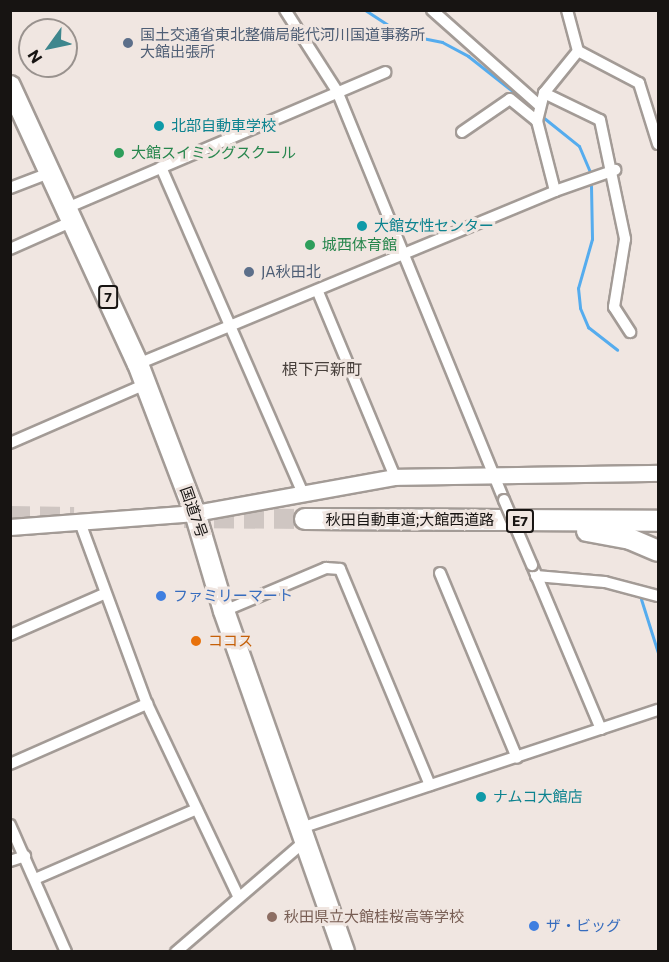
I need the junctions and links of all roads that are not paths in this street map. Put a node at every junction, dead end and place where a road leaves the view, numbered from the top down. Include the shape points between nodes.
1 (285, 10) edge
2 (432, 10) edge
3 (567, 10) edge
4 (578, 51) junction
5 (385, 72) dead end
6 (10, 86) edge
7 (337, 91) junction
8 (544, 93) junction
9 (539, 105) junction
10 (537, 121) junction
11 (462, 132) dead end
12 (658, 144) edge
13 (161, 167) junction
14 (615, 171) junction
15 (52, 172) junction
16 (10, 188) edge
17 (555, 191) junction
18 (72, 214) junction
19 (10, 249) edge
20 (404, 257) junction
21 (318, 292) junction
22 (232, 326) junction
23 (630, 332) dead end
24 (138, 364) junction
25 (146, 384) junction
26 (10, 443) edge
27 (658, 473) edge
28 (493, 476) junction
29 (395, 477) junction
30 (303, 493) junction
31 (195, 513) junction
32 (305, 519) tunnel mouth
33 (382, 520) junction
34 (654, 521) edge
35 (81, 525) junction
36 (10, 527) edge
37 (658, 551) edge
38 (440, 573) dead end
39 (536, 576) junction
40 (104, 594) junction
41 (658, 596) edge
42 (224, 611) junction
43 (10, 635) edge
44 (147, 704) junction
45 (658, 710) edge
46 (601, 729) junction
47 (517, 758) junction
48 (10, 764) edge
49 (430, 785) junction
50 (197, 809) junction
51 (10, 825) edge
52 (303, 835) junction
53 (25, 856) junction
54 (10, 861) edge
55 (35, 879) junction
56 (238, 896) junction
57 (66, 951) edge
58 (176, 951) edge
59 (344, 951) edge

1 - 7 street
2 - 9 street
3 - 4 street via 564,18
4 - 8 street
4 - 12 street via 639,83
5 - 7 street
6 - 15 highway, 国道7号 / 7
7 - 13 street
7 - 20 street
8 - 9 street
8 - 14 street via 600,120
9 - 10 street
10 - 11 street via 510,99
10 - 17 street
13 - 18 street
13 - 22 street
14 - 17 street
14 - 23 street via 626,239 614,307
15 - 16 street
15 - 18 highway, 国道7号 / 7
17 - 20 street
18 - 19 street
18 - 24 highway, 国道7号 / 7
20 - 21 street
20 - 28 street
21 - 22 street
21 - 29 street
22 - 24 street
22 - 30 street
24 - 25 highway, 国道7号 / 7
25 - 26 street
25 - 31 highway, 国道7号 / 7
27 - 28 street
28 - 29 street
28 - 39 street, bridge
29 - 30 street
30 - 31 street
31 - 35 street
31 - 42 highway, 国道7号 / 7
32 - 33 highway, 秋田自動車道;大館西道路 / E7
33 - 34 highway, 秋田自動車道;大館西道路 / E7
33 - 37 highway via 573,529 630,539
35 - 36 street
35 - 40 street
38 - 47 street
39 - 41 street via 605,582
39 - 46 street
40 - 43 street
40 - 44 street
42 - 49 street via 326,568 340,569
42 - 52 highway, 国道7号 / 7
44 - 48 street
44 - 50 street
45 - 46 street
46 - 47 street
47 - 49 street
49 - 52 street
50 - 55 street
50 - 56 street
51 - 53 street
52 - 56 street
52 - 59 highway, 国道7号 / 7
53 - 54 street
53 - 55 street
55 - 57 street
56 - 58 street

